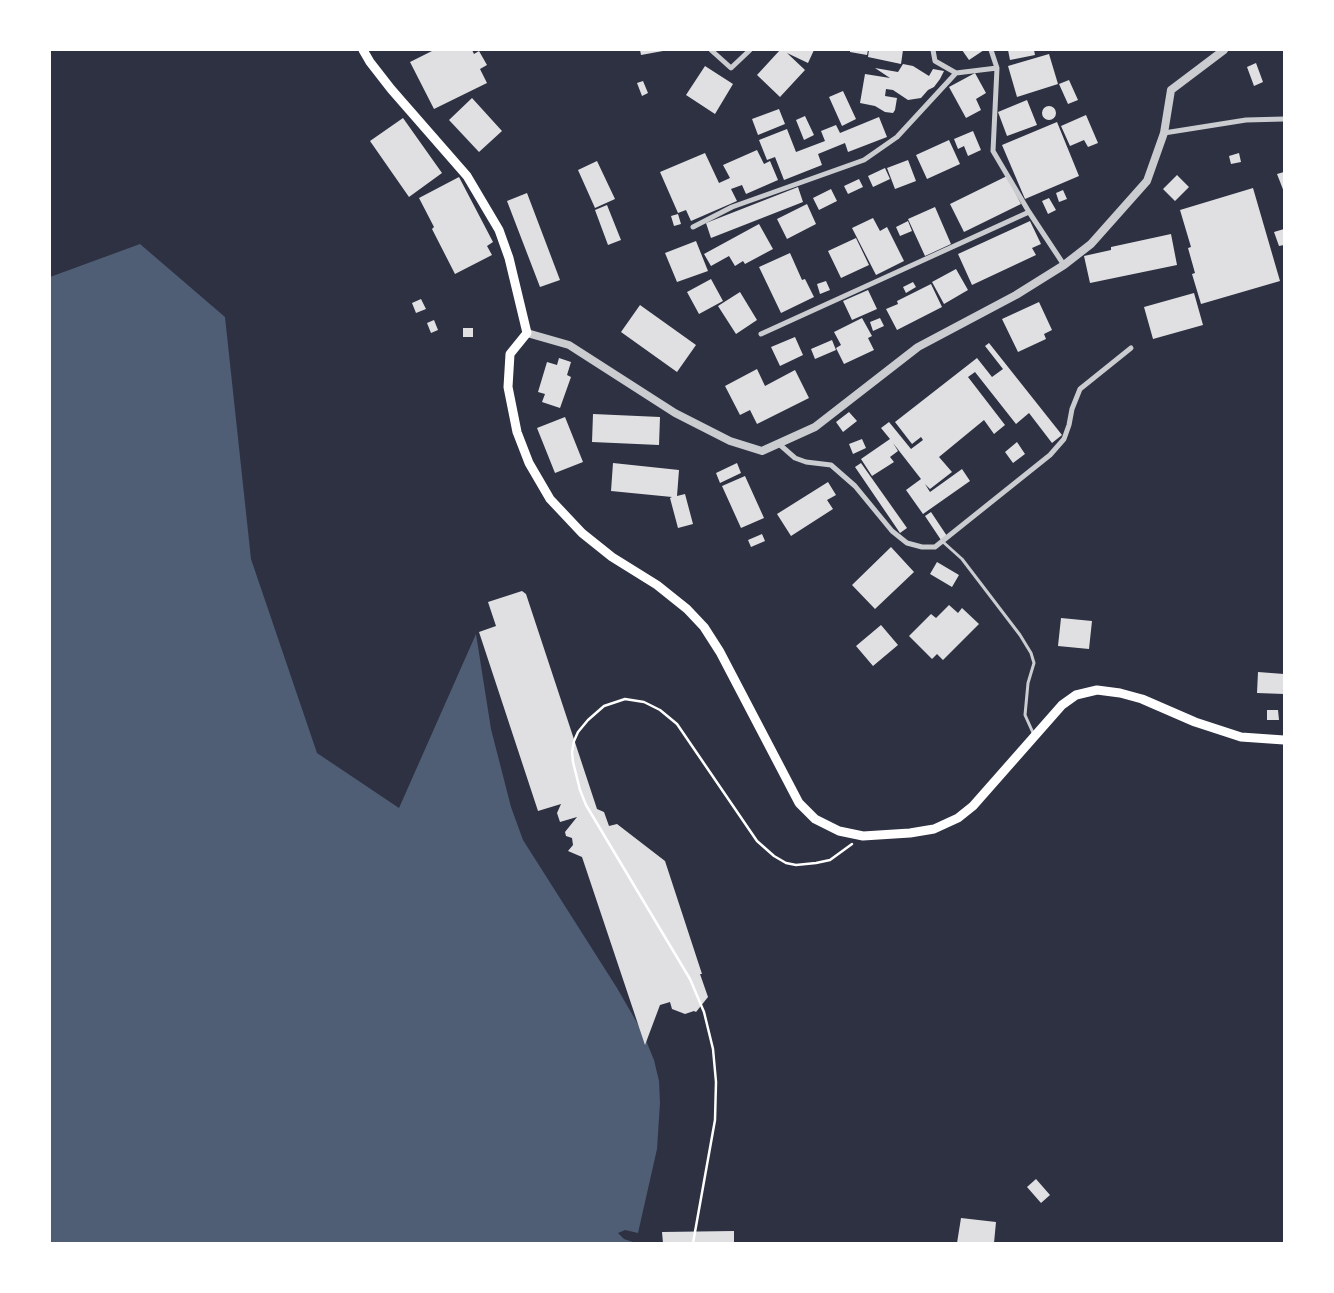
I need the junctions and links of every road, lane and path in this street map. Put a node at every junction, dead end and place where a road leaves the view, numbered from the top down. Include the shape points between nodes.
1 (364, 50) edge
2 (711, 50) edge
3 (750, 50) edge
4 (933, 50) edge
5 (991, 50) edge
6 (1224, 50) edge
7 (997, 68) junction
8 (956, 72) junction
9 (1284, 119) edge
10 (1164, 133) junction
11 (1029, 212) junction
12 (693, 227) dead end
13 (1064, 265) junction
14 (527, 333) junction
15 (762, 334) dead end
16 (1131, 348) dead end
17 (779, 444) junction
18 (942, 541) junction
19 (1034, 737) junction
20 (1284, 740) edge
21 (863, 836) junction
22 (693, 1243) edge

1 - 14 main road via 391,89 467,176 484,202 509,258
2 - 3 street via 731,68
4 - 8 street via 935,61
5 - 7 street
6 - 10 street via 1171,90
7 - 8 street
7 - 11 street via 993,151
8 - 12 street via 897,137 864,160 732,207
9 - 10 street via 1246,120
10 - 13 street via 1147,182 1091,244
11 - 13 street
11 - 15 street
13 - 17 street via 1016,295 918,347 815,427
14 - 17 street via 569,345 675,413 730,441 762,452
14 - 21 main road via 510,354 508,387 517,432 528,463 550,499 582,533 612,557 657,585 704,627 799,803 815,819 839,832
16 - 18 street via 1080,389 1064,439 1050,455
17 - 18 street via 795,458 831,465 854,486 892,531 907,542 935,547
18 - 19 lane via 962,559 1031,653 1034,663 1024,715
19 - 20 main road via 1062,705 1076,695 1097,690 1142,699 1195,722 1242,737
19 - 21 main road via 973,806 958,818 934,829
21 - 22 path via 830,860 796,865 774,856 757,841 677,724 644,702 624,699 604,706 588,720 574,741 573,762 586,806 690,978 704,1012 713,1050 715,1120

